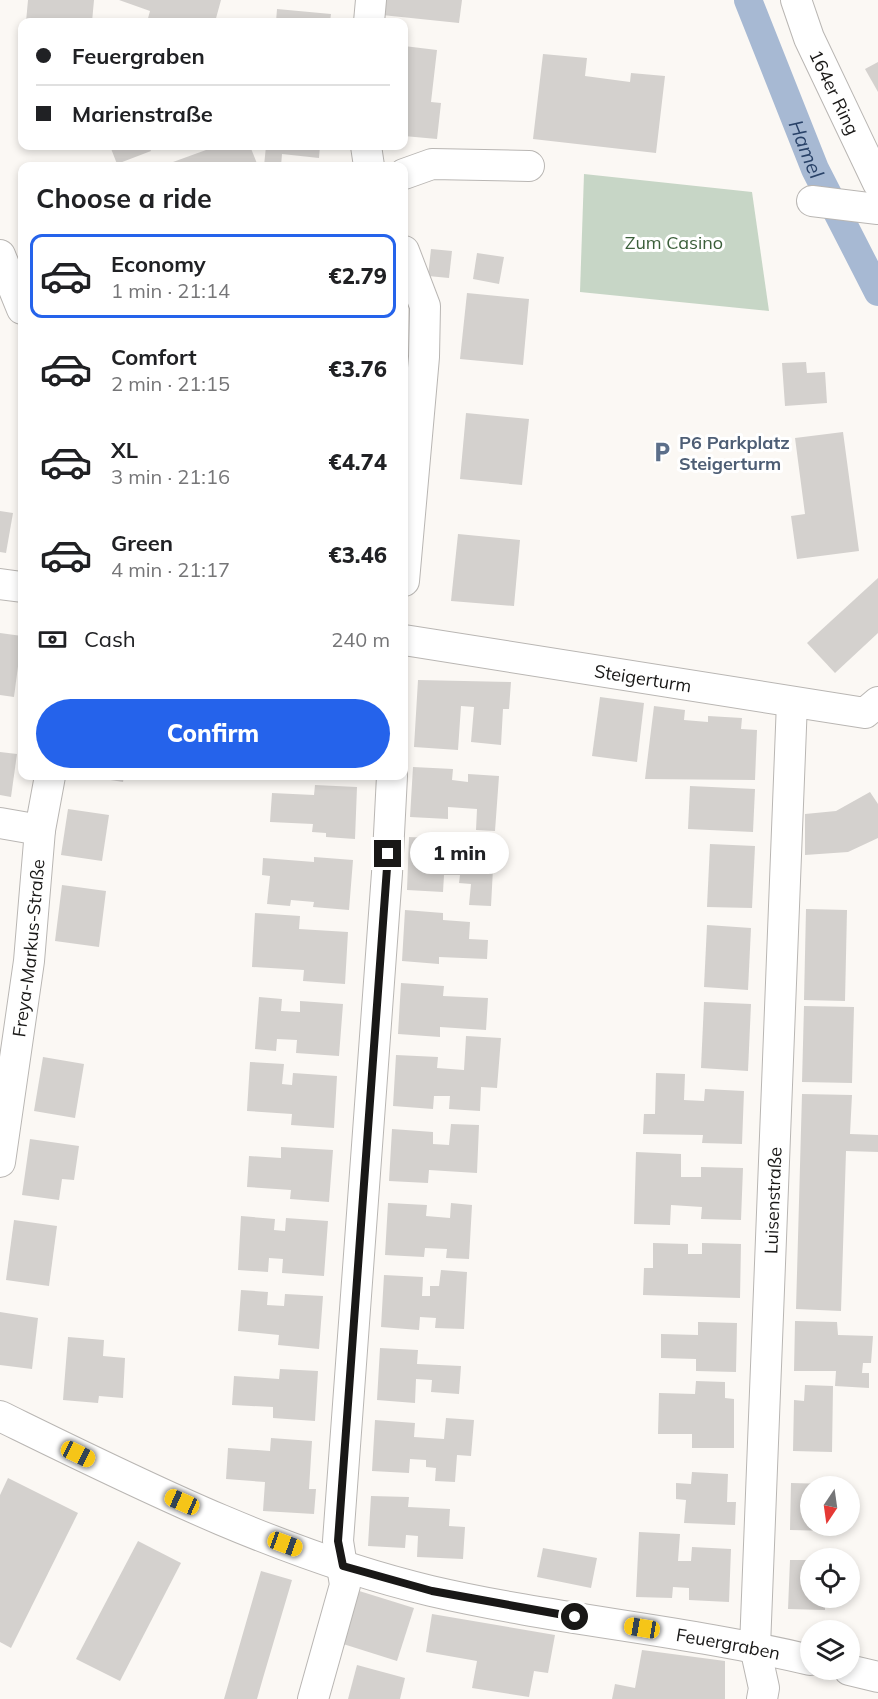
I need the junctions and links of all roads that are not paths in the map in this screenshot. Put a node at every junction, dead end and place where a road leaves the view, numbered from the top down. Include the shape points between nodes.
1 (371, 0) edge
2 (796, 0) edge
3 (369, 18) edge
4 (529, 166) dead end
5 (408, 173) edge
6 (878, 183) edge
7 (812, 201) dead end
8 (866, 208) edge
9 (0, 255) edge
10 (408, 261) edge
11 (18, 299) edge
12 (408, 536) edge
13 (0, 584) edge
14 (18, 586) edge
15 (408, 641) edge
16 (792, 702) junction
17 (874, 716) edge
18 (49, 780) edge
19 (392, 780) edge
20 (0, 823) edge
21 (40, 830) junction
22 (7, 1063) edge
23 (0, 1162) edge
24 (0, 1416) edge
25 (343, 1566) junction
26 (755, 1647) junction
27 (800, 1658) edge
28 (860, 1673) edge
29 (878, 1677) edge
30 (313, 1699) edge
31 (762, 1699) edge

1 - 3 street
2 - 6 street, 164er Ring via 809,38
4 - 5 street via 432,164
7 - 8 street
9 - 11 street
10 - 12 street via 425,306
13 - 14 street
15 - 16 street, Steigerturm
16 - 17 street, Steigerturm
16 - 26 street, Luisenstraße
18 - 21 street, Freya-Markus-Straße
19 - 25 street via 338,1541
20 - 21 street
21 - 22 street, Freya-Markus-Straße via 29,961
22 - 23 street, Freya-Markus-Straße
24 - 25 street, Feuergraben via 246,1530
25 - 26 street, Feuergraben via 432,1591
25 - 30 street via 345,1585
26 - 27 street, Feuergraben
26 - 31 street, Luisenstraße via 764,1688
28 - 29 street

